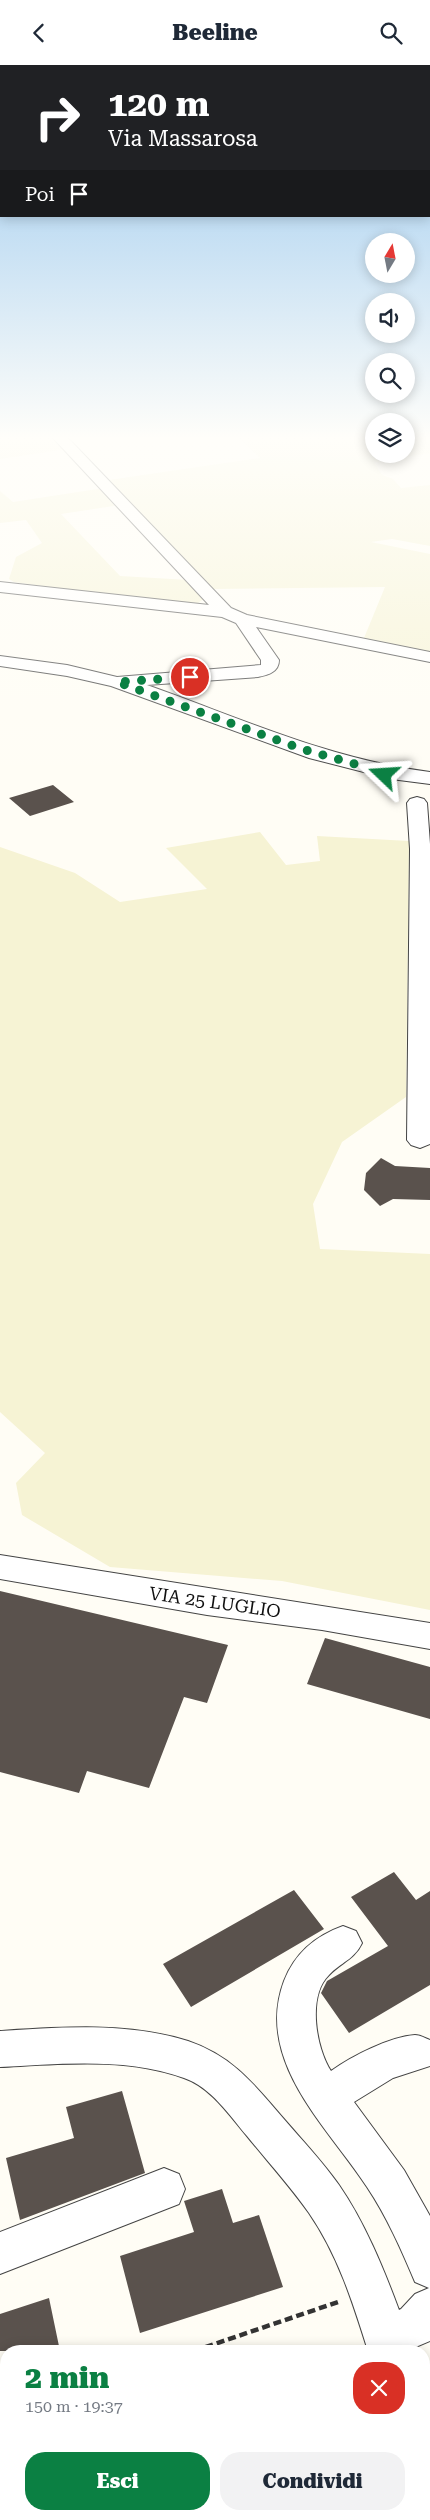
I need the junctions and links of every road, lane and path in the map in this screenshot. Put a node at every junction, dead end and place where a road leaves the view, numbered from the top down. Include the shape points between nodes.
1 (169, 553) edge
2 (0, 587) edge
3 (225, 612) junction
4 (242, 619) junction
5 (430, 657) edge
6 (0, 661) edge
7 (117, 682) junction
8 (369, 768) junction
9 (430, 778) edge
10 (424, 798) edge
11 (420, 1140) dead end
12 (0, 1567) edge
13 (430, 1636) edge
14 (343, 1943) dead end
15 (0, 2049) edge
16 (417, 2053) dead end
17 (328, 2097) junction
18 (164, 2189) dead end
19 (0, 2253) edge
20 (430, 2267) edge
21 (372, 2291) junction
22 (430, 2309) edge
23 (388, 2344) edge
24 (212, 2345) edge

1 - 3 street
2 - 3 street
3 - 4 street
4 - 5 street
4 - 7 street via 270,660 267,669
6 - 7 street via 71,671
7 - 8 street via 302,749
8 - 9 street
8 - 10 street via 388,777 404,794
10 - 11 street via 420,849
12 - 13 street, VIA 25 LUGLIO
14 - 17 street via 321,1956 309,1968 301,1981 298,1997 300,2050 308,2069
15 - 21 street via 150,2051 190,2060 217,2075 324,2199
16 - 17 street via 368,2069
17 - 20 street via 385,2177
18 - 19 street
21 - 23 street
21 - 24 path
22 - 23 street via 416,2325

